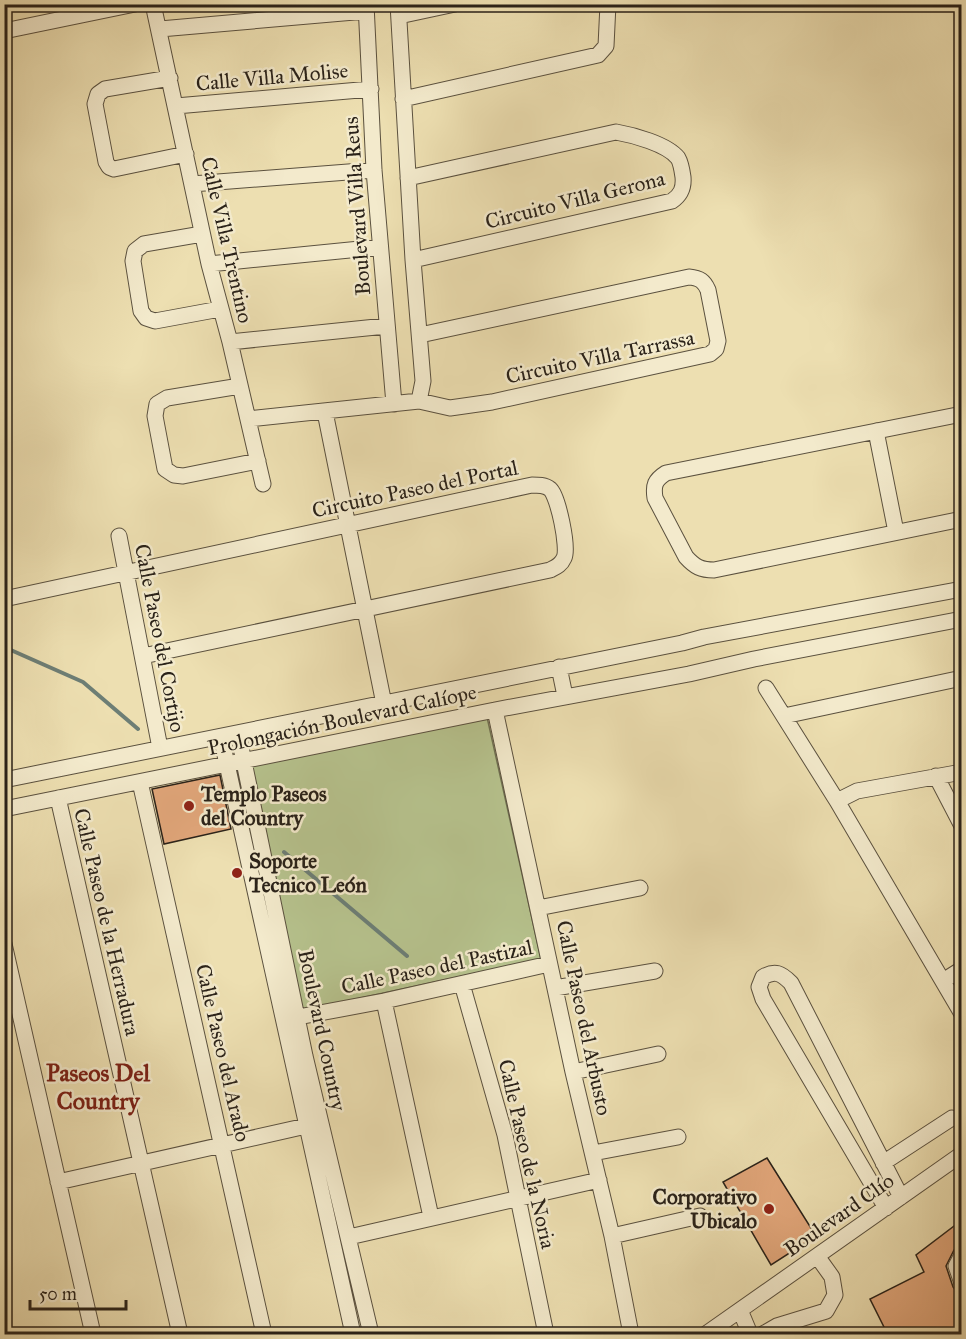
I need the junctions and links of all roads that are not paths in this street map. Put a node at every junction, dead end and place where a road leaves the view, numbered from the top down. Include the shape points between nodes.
1 (135, 4) edge
2 (153, 4) edge
3 (455, 4) edge
4 (608, 4) edge
5 (366, 8) edge
6 (398, 10) edge
7 (160, 29) junction
8 (4, 31) edge
9 (170, 78) junction
10 (371, 89) junction
11 (403, 99) junction
12 (176, 106) junction
13 (186, 153) junction
14 (374, 170) junction
15 (408, 178) junction
16 (192, 184) junction
17 (202, 234) junction
18 (380, 247) junction
19 (413, 260) junction
20 (209, 264) junction
21 (220, 309) junction
22 (386, 326) junction
23 (420, 335) junction
24 (230, 342) junction
25 (240, 386) junction
26 (419, 401) junction
27 (394, 404) junction
28 (325, 412) junction
29 (962, 414) edge
30 (248, 419) junction
31 (876, 431) junction
32 (258, 461) junction
33 (263, 484) dead end
34 (962, 519) edge
35 (348, 525) junction
36 (896, 532) junction
37 (119, 536) dead end
38 (125, 572) junction
39 (962, 589) edge
40 (4, 598) edge
41 (365, 608) junction
42 (962, 619) edge
43 (143, 656) junction
44 (559, 667) junction
45 (962, 678) edge
46 (766, 688) dead end
47 (565, 696) junction
48 (384, 704) junction
49 (495, 710) junction
50 (784, 716) junction
51 (238, 733) junction
52 (221, 736) junction
53 (160, 748) junction
54 (244, 762) junction
55 (227, 765) junction
56 (962, 772) edge
57 (936, 776) junction
58 (4, 780) edge
59 (140, 782) junction
60 (58, 798) junction
61 (837, 801) junction
62 (4, 809) edge
63 (962, 826) edge
64 (640, 888) dead end
65 (538, 909) junction
66 (4, 944) edge
67 (549, 964) junction
68 (962, 969) edge
69 (655, 971) dead end
70 (943, 981) junction
71 (462, 984) junction
72 (555, 988) junction
73 (384, 1001) junction
74 (962, 1014) edge
75 (298, 1017) junction
76 (658, 1054) dead end
77 (573, 1072) junction
78 (952, 1118) dead end
79 (314, 1125) junction
80 (678, 1137) dead end
81 (222, 1145) junction
82 (593, 1153) junction
83 (962, 1154) edge
84 (883, 1163) junction
85 (140, 1164) junction
86 (599, 1180) junction
87 (58, 1182) junction
88 (901, 1197) junction
89 (518, 1199) junction
90 (886, 1208) junction
91 (700, 1216) dead end
92 (431, 1217) junction
93 (612, 1236) junction
94 (349, 1237) junction
95 (962, 1255) edge
96 (817, 1256) junction
97 (962, 1283) edge
98 (740, 1310) junction
99 (93, 1335) edge
100 (180, 1335) edge
101 (264, 1335) edge
102 (353, 1335) edge
103 (371, 1335) edge
104 (546, 1335) edge
105 (631, 1335) edge
106 (706, 1335) edge
107 (750, 1335) edge
108 (763, 1335) edge

1 - 8 street
2 - 7 street, Calle Villa Trentino
3 - 6 street
4 - 11 street via 606,46 598,56
5 - 7 street
5 - 10 street, Boulevard Villa Reus
6 - 11 street
7 - 9 street, Calle Villa Trentino
9 - 12 street, Calle Villa Trentino
9 - 13 street via 105,89 98,94 94,104 106,162 114,169
10 - 12 street, Calle Villa Molise
10 - 14 street, Boulevard Villa Reus
11 - 15 street
12 - 13 street, Calle Villa Trentino
13 - 16 street, Calle Villa Trentino
14 - 16 street
14 - 18 street, Boulevard Villa Reus
15 - 19 street
15 - 19 street, Circuito Villa Gerona via 616,132 667,148 680,161 683,180 679,196 672,201
16 - 17 street, Calle Villa Trentino
17 - 20 street, Calle Villa Trentino
17 - 21 street via 144,244 135,251 141,311 155,321
18 - 20 street
18 - 22 street, Boulevard Villa Reus
19 - 23 street
20 - 21 street, Calle Villa Trentino
21 - 24 street, Calle Villa Trentino
22 - 24 street
22 - 27 street, Boulevard Villa Reus
23 - 26 street via 423,381
23 - 26 street, Circuito Villa Tarrassa via 689,277 704,282 708,290 718,341 710,354 492,402 450,408
24 - 25 street, Calle Villa Trentino
25 - 30 street, Calle Villa Trentino
25 - 32 street via 167,398 158,404 155,416 165,469 183,476
26 - 27 street, Circuito Villa Tarrassa
27 - 28 street, Circuito Villa Tarrassa
28 - 30 street, Circuito Villa Tarrassa
28 - 35 street
29 - 31 street
30 - 32 street, Calle Villa Trentino
31 - 36 street
31 - 36 street via 666,473 657,478 653,487 655,498 686,557 702,570
32 - 33 street, Calle Villa Trentino
34 - 36 street
35 - 38 street, Circuito Paseo del Portal
35 - 41 street
35 - 41 street, Circuito Paseo del Portal via 541,485 555,496 566,547 560,565 550,570
37 - 38 street, Calle Paseo del Cortijo
38 - 40 street, Circuito Paseo del Portal
38 - 43 street, Calle Paseo del Cortijo
39 - 44 street, Prolongación Boulevard Calíope
41 - 43 street, Circuito Paseo del Portal
41 - 48 street
42 - 47 street, Prolongación Boulevard Calíope
43 - 53 street, Calle Paseo del Cortijo
44 - 47 street
44 - 48 street, Prolongación Boulevard Calíope
45 - 50 street
46 - 50 street
47 - 49 street, Prolongación Boulevard Calíope
48 - 51 street, Prolongación Boulevard Calíope
49 - 54 street, Prolongación Boulevard Calíope
49 - 65 street, Calle Paseo del Arbusto
50 - 61 street
51 - 52 street, Prolongación Boulevard Calíope
51 - 54 street, Boulevard Country
52 - 53 street, Prolongación Boulevard Calíope
52 - 55 street, Boulevard Country
53 - 58 street, Prolongación Boulevard Calíope
54 - 55 street, Prolongación Boulevard Calíope
54 - 75 street, Boulevard Country
55 - 59 street, Prolongación Boulevard Calíope
55 - 79 street, Boulevard Country
56 - 57 street
57 - 61 street via 857,791
57 - 63 street
59 - 60 street, Prolongación Boulevard Calíope
59 - 81 street, Calle Paseo del Arado
60 - 62 street, Prolongación Boulevard Calíope
60 - 85 street, Calle Paseo de la Herradura
61 - 70 street
64 - 65 street
65 - 67 street, Calle Paseo del Arbusto
66 - 87 street
67 - 71 street, Calle Paseo del Pastizal
67 - 72 street, Calle Paseo del Arbusto
68 - 70 street
69 - 72 street
70 - 74 street
71 - 73 street, Calle Paseo del Pastizal
71 - 89 street, Calle Paseo de la Noria via 505,1135
72 - 77 street, Calle Paseo del Arbusto
73 - 75 street, Calle Paseo del Pastizal
73 - 92 street
75 - 79 street, Boulevard Country
76 - 77 street
77 - 82 street, Calle Paseo del Arbusto
78 - 84 street
79 - 81 street
79 - 94 street, Boulevard Country
79 - 102 street, Boulevard Country
80 - 82 street
81 - 85 street
81 - 101 street, Calle Paseo del Arado
82 - 86 street, Calle Paseo del Arbusto
83 - 88 street, Boulevard Clío
84 - 88 street
84 - 90 street via 791,983 782,974 772,972 763,977 759,987 763,999
85 - 87 street
85 - 100 street, Calle Paseo de la Herradura
86 - 89 street
86 - 93 street, Calle Paseo del Arbusto
87 - 99 street
88 - 90 street, Boulevard Clío
89 - 92 street
89 - 104 street, Calle Paseo de la Noria
90 - 96 street, Boulevard Clío
91 - 93 street
92 - 94 street
93 - 105 street, Calle Paseo del Arbusto
94 - 103 street, Boulevard Country
95 - 97 street via 956,1266
96 - 98 street, Boulevard Clío
96 - 108 street via 832,1277 835,1295 826,1311 777,1326
98 - 106 street, Boulevard Clío
98 - 107 street

